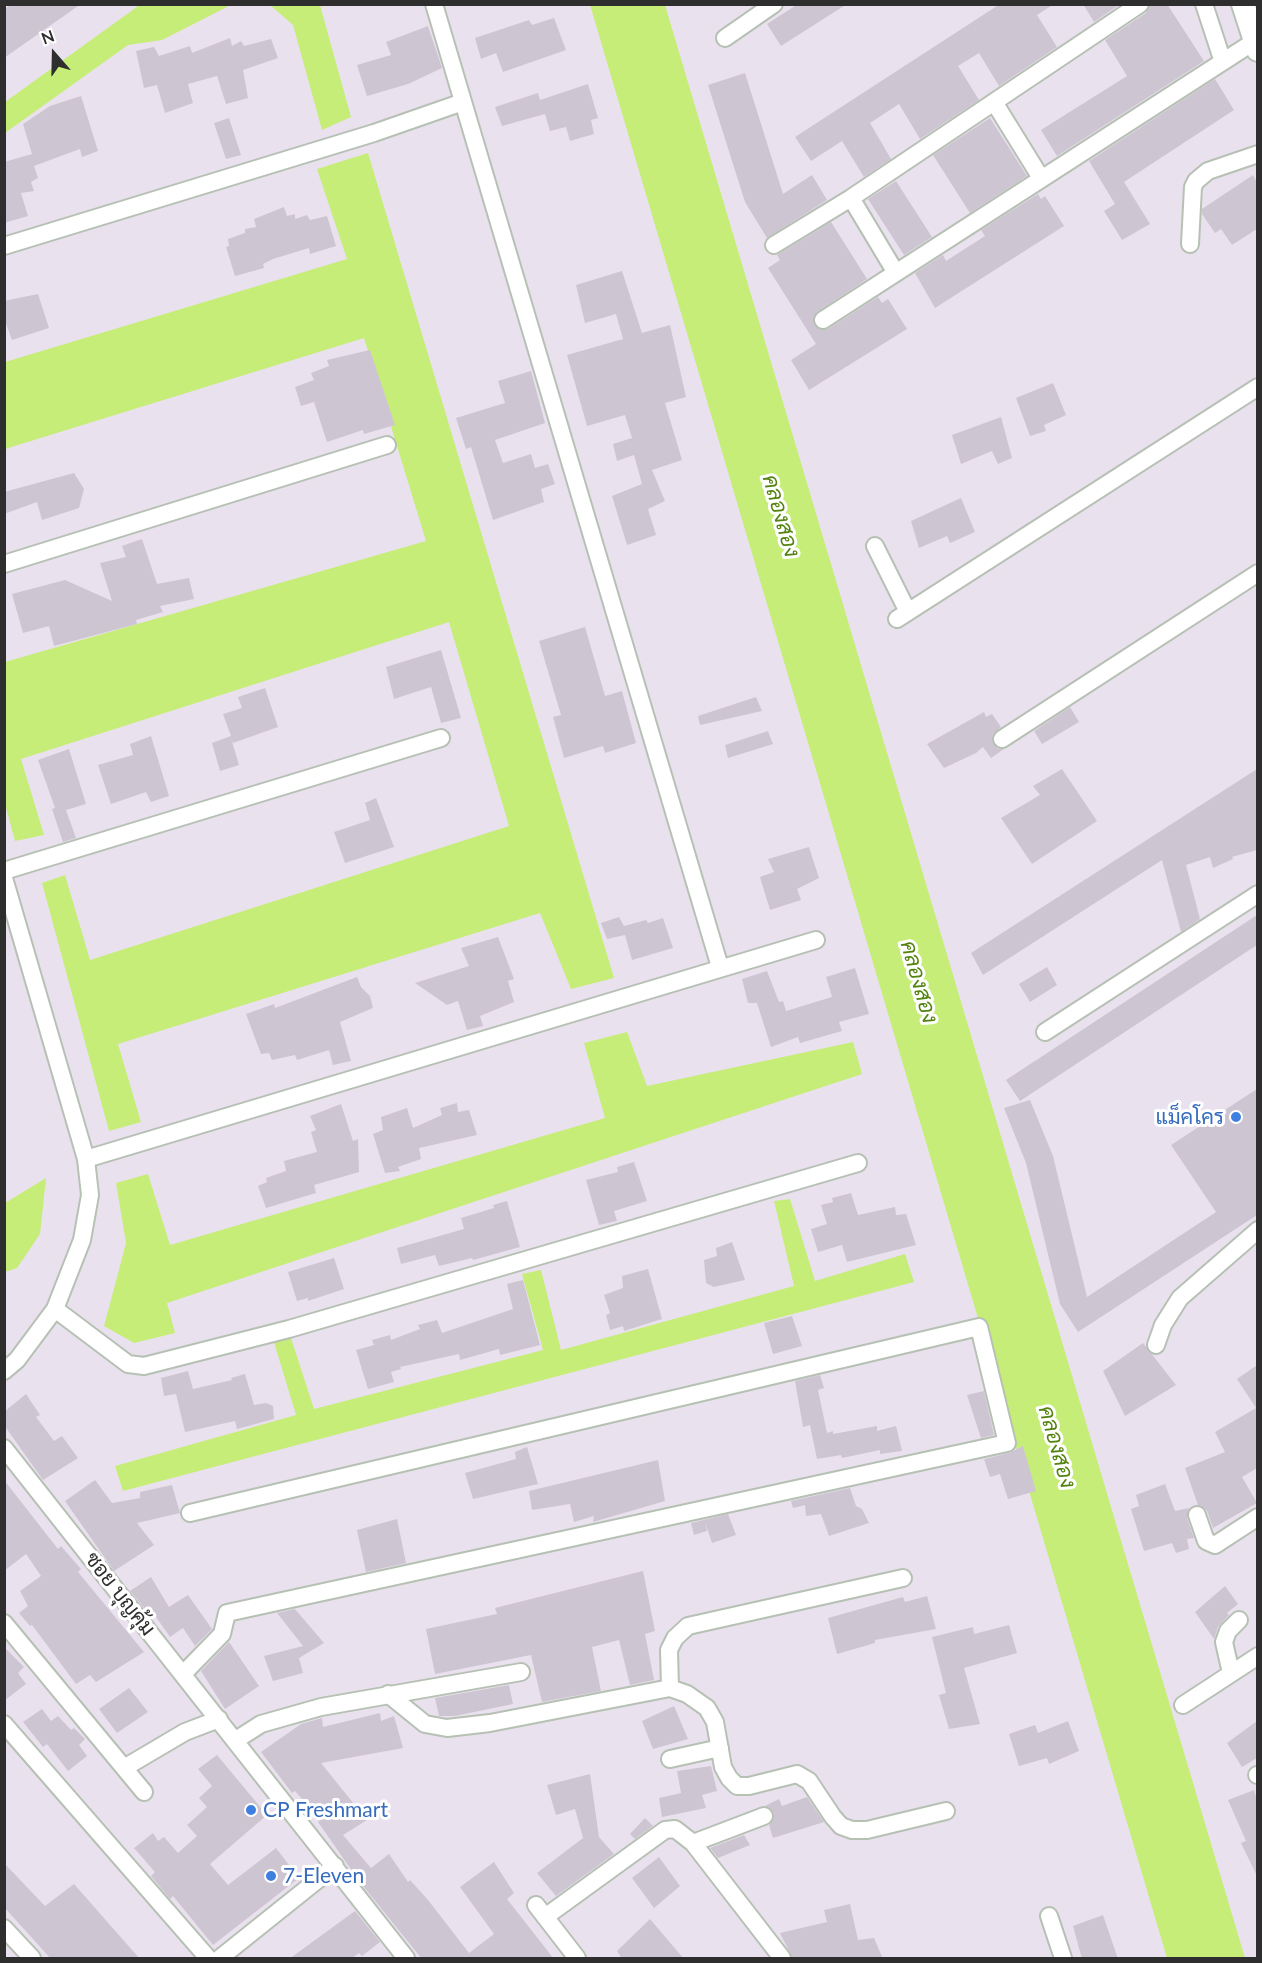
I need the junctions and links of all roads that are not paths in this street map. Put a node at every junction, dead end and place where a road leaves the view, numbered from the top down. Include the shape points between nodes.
1 (434, 4) edge
2 (774, 4) edge
3 (1140, 4) edge
4 (1204, 4) edge
5 (1243, 4) edge
6 (725, 38) dead end
7 (1256, 45) edge
8 (1222, 59) junction
9 (463, 102) junction
10 (994, 102) junction
11 (1257, 154) edge
12 (1041, 178) junction
13 (851, 198) junction
14 (1190, 244) dead end
15 (774, 245) dead end
16 (4, 246) edge
17 (896, 273) junction
18 (823, 320) dead end
19 (1257, 387) edge
20 (387, 445) dead end
21 (875, 546) dead end
22 (4, 564) edge
23 (1257, 573) edge
24 (441, 738) dead end
25 (1002, 739) dead end
26 (4, 871) edge
27 (4, 878) edge
28 (1257, 894) edge
29 (816, 940) dead end
30 (720, 967) junction
31 (1045, 1032) dead end
32 (86, 1159) junction
33 (858, 1163) dead end
34 (1257, 1230) edge
35 (56, 1309) junction
36 (1156, 1345) dead end
37 (4, 1371) edge
38 (4, 1448) edge
39 (190, 1513) dead end
40 (1197, 1515) dead end
41 (1257, 1517) edge
42 (903, 1578) dead end
43 (1239, 1620) dead end
44 (4, 1623) edge
45 (1257, 1656) edge
46 (521, 1672) dead end
47 (183, 1674) junction
48 (1231, 1674) junction
49 (670, 1688) junction
50 (388, 1694) junction
51 (1183, 1705) dead end
52 (219, 1719) junction
53 (4, 1724) edge
54 (236, 1740) junction
55 (720, 1748) junction
56 (670, 1759) dead end
57 (124, 1768) junction
58 (144, 1792) dead end
59 (946, 1811) dead end
60 (764, 1816) dead end
61 (693, 1843) junction
62 (335, 1866) junction
63 (1049, 1916) dead end
64 (4, 1928) edge
65 (32, 1959) edge
66 (208, 1959) edge
67 (220, 1959) edge
68 (406, 1959) edge
69 (578, 1959) edge
70 (782, 1959) edge
71 (1063, 1959) edge

1 - 9 street
2 - 6 street
3 - 10 street
4 - 8 street
5 - 7 street
7 - 8 street
8 - 12 street
9 - 16 street
9 - 30 street
10 - 12 street
10 - 13 street
11 - 14 street via 1208,171 1196,181
12 - 17 street
13 - 15 street
13 - 17 street
17 - 18 street
19 - 21 street via 903,616
20 - 22 street
23 - 25 street
24 - 26 street
27 - 32 street
28 - 31 street
29 - 30 street
30 - 32 street
32 - 35 street via 88,1214
33 - 35 street via 289,1329 144,1366 128,1364
34 - 36 street via 1180,1298
35 - 37 street
38 - 47 street, ซอย บุญคุ้ม
39 - 47 street via 979,1327 1007,1443 227,1613 222,1634
40 - 41 street via 1206,1541 1215,1545
42 - 49 street via 688,1626 669,1650
43 - 48 street via 1224,1642
44 - 57 street
45 - 48 street
46 - 50 street
47 - 52 street, ซอย บุญคุ้ม
48 - 51 street
49 - 50 street via 447,1728 425,1724
49 - 55 street via 707,1708 715,1722
50 - 54 street via 288,1715 261,1724
52 - 54 street, ซอย บุญคุ้ม
52 - 57 street via 185,1732
53 - 66 street
54 - 62 street, ซอย บุญคุ้ม
55 - 56 street
55 - 59 street via 723,1767 737,1786 797,1774 809,1780 841,1826 852,1830
57 - 58 street
60 - 61 street
61 - 69 street via 675,1829 665,1830 541,1911
61 - 70 street
62 - 67 street
62 - 68 street, ซอย บุญคุ้ม
63 - 71 street
64 - 65 street

